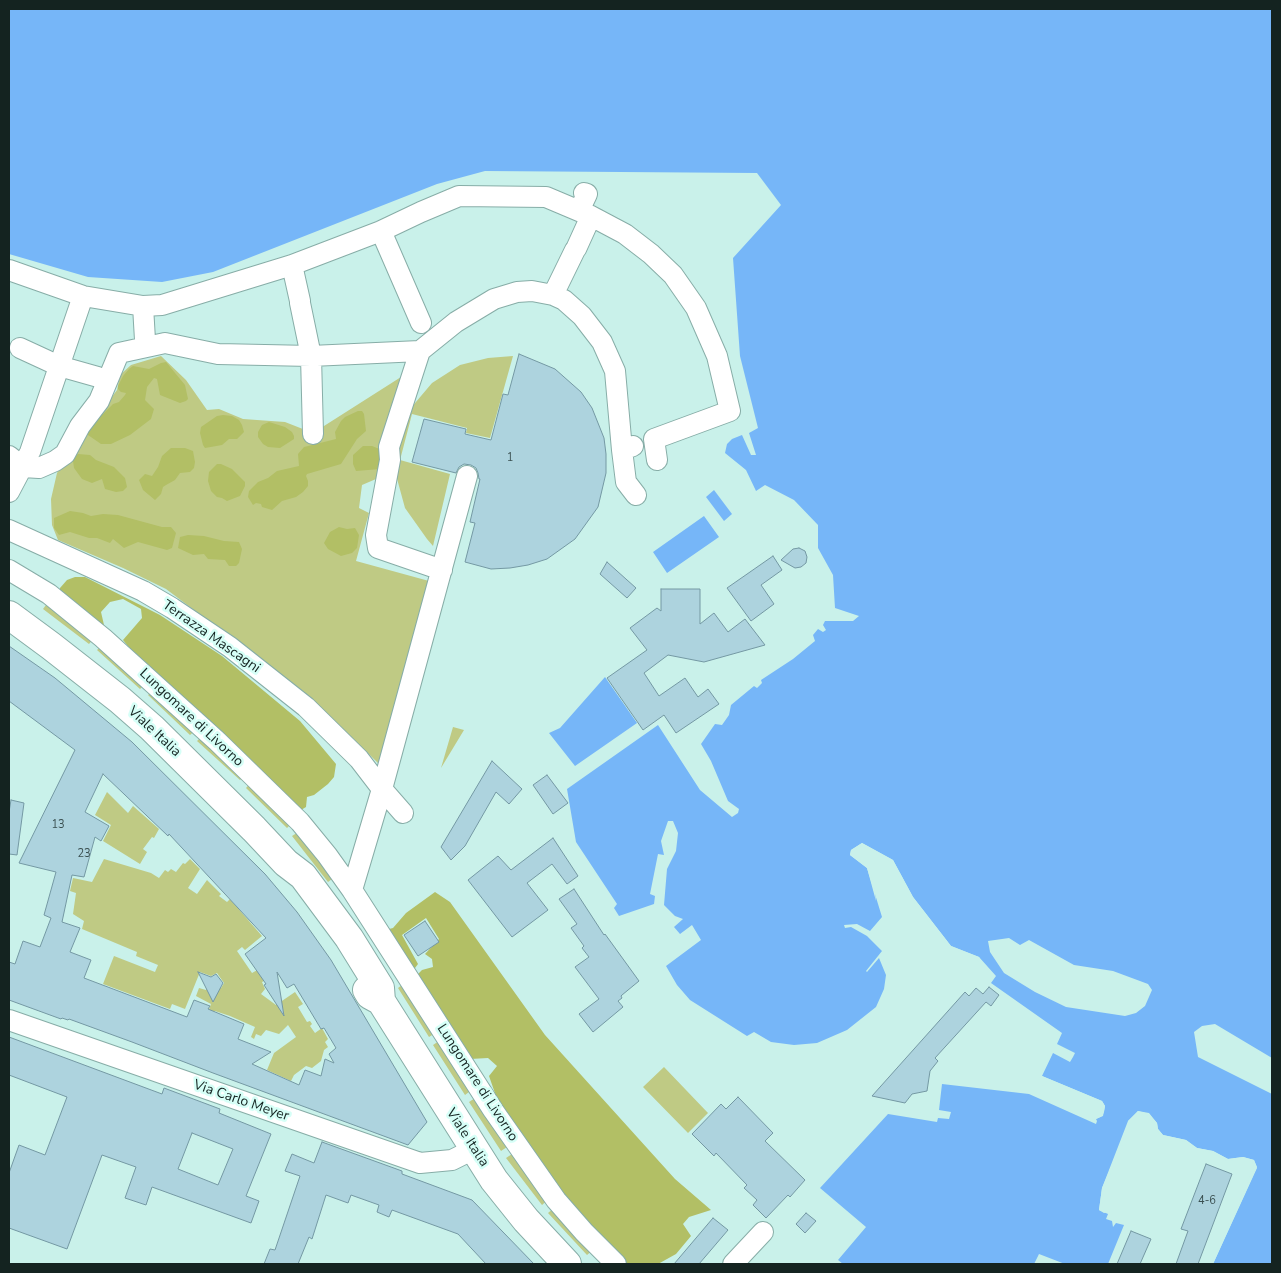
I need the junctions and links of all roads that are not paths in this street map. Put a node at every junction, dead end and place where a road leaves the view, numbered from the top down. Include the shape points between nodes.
1 (585, 206) junction
2 (381, 231) junction
3 (292, 265) junction
4 (9, 270) edge
5 (553, 295) junction
6 (83, 296) junction
7 (143, 306) junction
8 (145, 343) junction
9 (16, 346) edge
10 (425, 347) junction
11 (311, 356) junction
12 (59, 366) junction
13 (102, 378) junction
14 (313, 434) dead end
15 (654, 439) junction
16 (630, 447) junction
17 (23, 457) edge
18 (657, 460) dead end
19 (468, 476) dead end
20 (9, 492) edge
21 (636, 495) dead end
22 (9, 530) edge
23 (9, 570) edge
24 (442, 570) junction
25 (9, 615) edge
26 (382, 789) junction
27 (403, 812) dead end
28 (352, 890) junction
29 (9, 1020) edge
30 (474, 1149) junction
31 (763, 1232) dead end
32 (567, 1264) edge
33 (616, 1264) edge
34 (733, 1264) edge

1 - 2 street via 546,197 459,196
1 - 5 street via 575,250
1 - 15 street via 626,234 673,275 696,308 717,356 730,411
2 - 3 street
2 - 10 street via 422,324
3 - 7 street via 162,304
3 - 11 street
4 - 6 street
5 - 10 street via 517,292 494,299 462,318
5 - 16 street via 574,308 602,342 614,371
6 - 7 street
6 - 12 street
7 - 8 street
8 - 11 street via 166,343 218,354
8 - 13 street via 119,353
9 - 12 street
10 - 11 street
10 - 24 street via 390,447 376,534 378,548
11 - 14 street
12 - 13 street
12 - 17 street via 36,438
13 - 17 street via 99,400 65,454 39,468
15 - 16 street
15 - 18 street
16 - 21 street via 626,482
17 - 20 street
19 - 24 street
22 - 26 street, Terrazza Mascagni via 142,591 230,647 306,707 359,758
23 - 28 street, Lungomare di Livorno via 39,587 79,617 217,742 300,822
24 - 26 street
25 - 30 main road, Viale Italia via 152,728 286,863 303,876 349,938 380,988 381,1002
26 - 27 street, Terrazza Mascagni
26 - 28 street
28 - 33 street, Lungomare di Livorno via 519,1148 566,1213
29 - 30 street, Via Carlo Meyer via 420,1163 452,1160
30 - 32 main road, Viale Italia via 513,1204
31 - 34 street

